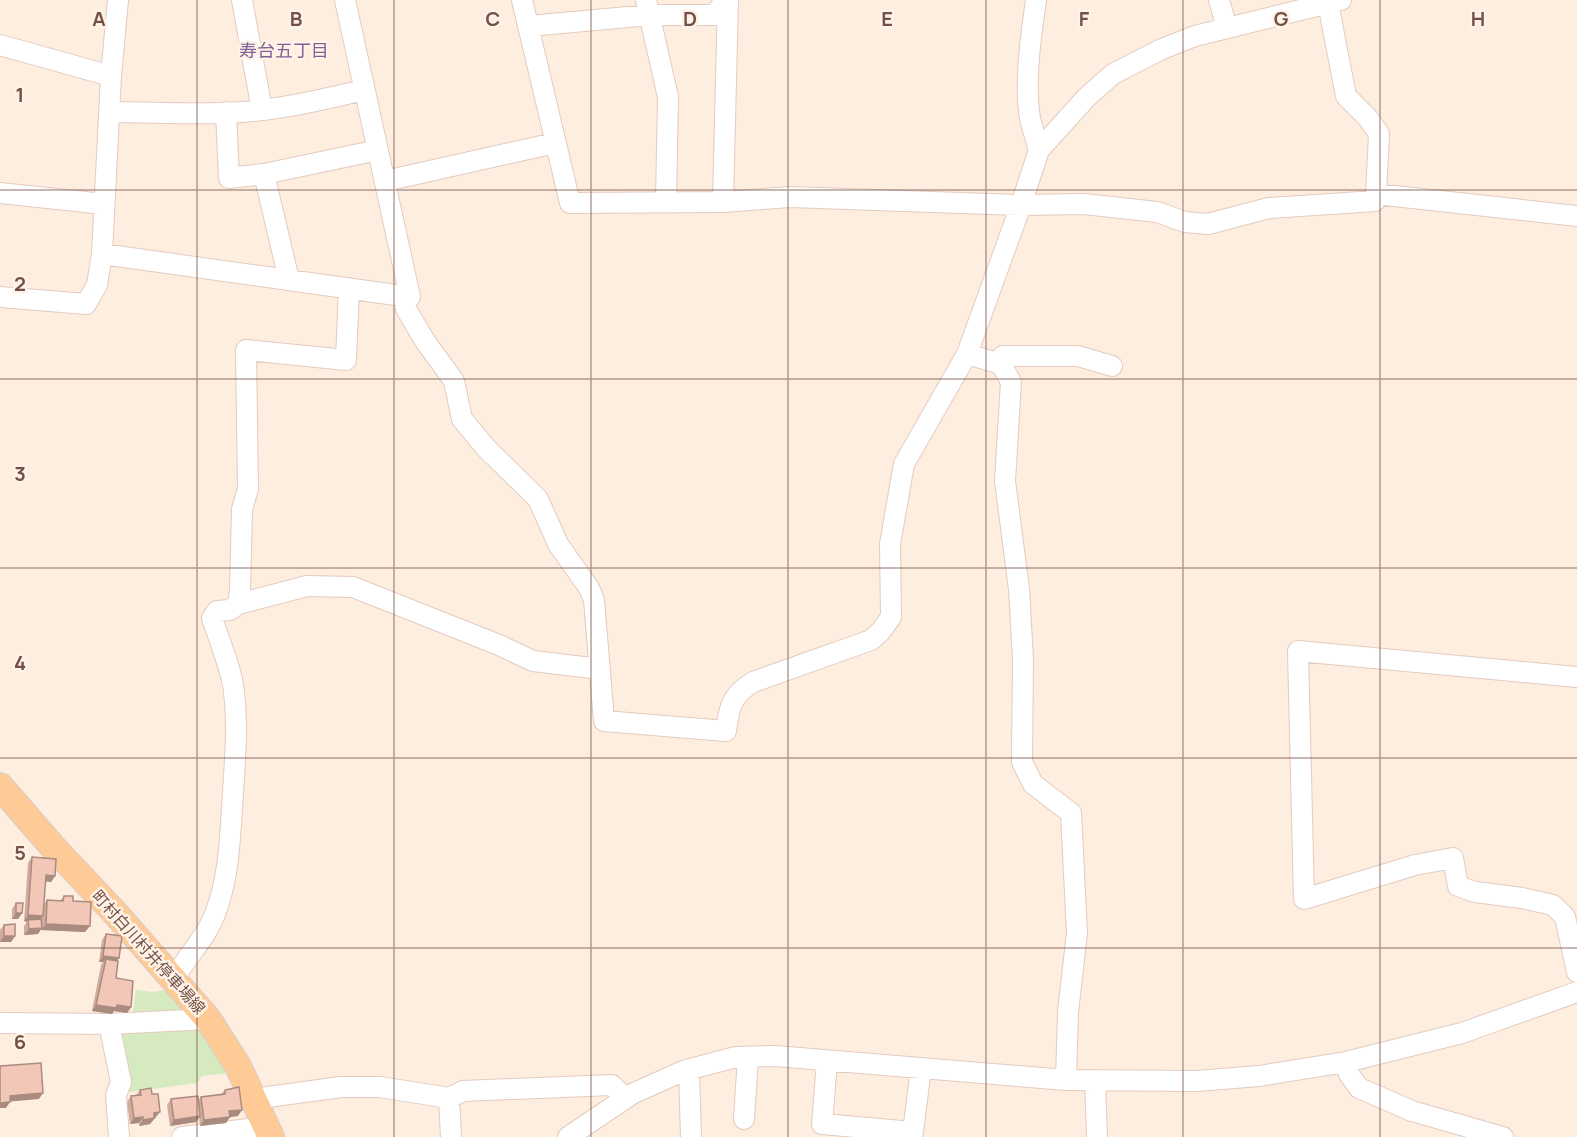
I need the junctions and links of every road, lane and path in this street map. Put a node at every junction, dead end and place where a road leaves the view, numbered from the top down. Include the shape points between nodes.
1 (118, 0) edge
2 (242, 0) edge
3 (345, 0) edge
4 (522, 0) edge
5 (727, 0) edge
6 (1036, 0) edge
7 (1219, 0) edge
8 (1335, 2) edge
9 (648, 7) edge
10 (529, 26) junction
11 (1227, 28) junction
12 (0, 45) edge
13 (111, 76) junction
14 (363, 90) junction
15 (262, 110) junction
16 (110, 112) junction
17 (226, 112) junction
18 (555, 143) junction
19 (378, 150) junction
20 (1038, 150) junction
21 (264, 174) junction
22 (385, 181) junction
23 (0, 193) edge
24 (1375, 201) dead end
25 (666, 202) junction
26 (723, 202) junction
27 (104, 204) junction
28 (1021, 206) junction
29 (1577, 216) edge
30 (102, 254) junction
31 (289, 280) junction
32 (349, 288) junction
33 (0, 297) edge
34 (405, 297) junction
35 (967, 354) junction
36 (1001, 364) junction
37 (1112, 366) dead end
38 (238, 604) junction
39 (600, 669) junction
40 (1577, 677) edge
41 (0, 786) edge
42 (1577, 972) edge
43 (174, 980) junction
44 (1577, 992) edge
45 (208, 1019) junction
46 (0, 1023) edge
47 (109, 1024) junction
48 (748, 1057) junction
49 (827, 1061) junction
50 (1346, 1062) junction
51 (921, 1068) junction
52 (689, 1070) junction
53 (1066, 1080) junction
54 (1095, 1081) junction
55 (449, 1098) junction
56 (625, 1098) junction
57 (253, 1099) junction
58 (744, 1119) dead end
59 (269, 1132) edge
60 (118, 1137) edge
61 (182, 1137) edge
62 (451, 1137) edge
63 (568, 1137) edge
64 (691, 1137) edge
65 (1097, 1137) edge
66 (1503, 1137) edge

1 - 13 street
2 - 15 street
3 - 14 street
4 - 10 street
5 - 9 street via 715,15
5 - 26 street
6 - 20 street via 1029,88 1030,117
7 - 11 street
8 - 11 street
8 - 29 street via 1346,96 1379,134 1376,194
9 - 10 street
9 - 25 street via 668,97
10 - 18 street
11 - 20 street via 1162,49 1113,75
12 - 13 street
13 - 16 street
14 - 15 street
14 - 19 street
15 - 17 street
16 - 17 street
16 - 27 street
17 - 21 street via 229,178
18 - 22 street
18 - 25 street via 570,203
19 - 21 street
19 - 22 street
20 - 28 street
21 - 31 street
22 - 34 street via 410,297
23 - 27 street
24 - 28 street via 1269,208 1208,224 1185,222 1157,212 1084,204
25 - 26 street
26 - 28 street via 790,197
27 - 30 street
28 - 35 street
30 - 31 street
30 - 33 street via 97,285 86,304
31 - 32 street
32 - 34 street
32 - 38 street via 346,360 246,350 248,489 242,509
34 - 39 street via 406,309 454,381 462,418 486,448 538,499 558,544 590,588
35 - 36 street
35 - 39 street via 904,464 890,543 891,617 871,640 753,682 738,691 728,711 726,731 604,721
36 - 37 street via 1003,356 1078,356
36 - 53 street via 1011,382 1005,481 1019,589 1022,762 1033,784 1071,813 1077,933 1068,1012
38 - 39 street via 307,586 353,587 532,661
38 - 43 street via 212,618 234,690 237,734 225,884 202,940
40 - 42 street via 1298,651 1304,899 1415,865 1453,858 1458,886 1552,905 1565,917
41 - 43 main road, 町村白川村井停車場線
43 - 45 main road, 町村白川村井停車場線
44 - 50 street via 1462,1033
45 - 47 street
45 - 57 main road, 町村白川村井停車場線 via 238,1066
46 - 47 street
47 - 60 street via 121,1082 116,1095
48 - 49 street
48 - 52 street
48 - 58 street
49 - 51 street
49 - 51 street via 822,1125 913,1132
50 - 54 street via 1197,1082
50 - 66 street via 1359,1088 1412,1111
51 - 53 street
52 - 56 street
52 - 64 street
53 - 54 street
54 - 65 street
55 - 56 street via 463,1091 612,1085
55 - 57 street via 370,1087 340,1087
55 - 62 street
56 - 63 street
57 - 59 main road, 町村白川村井停車場線
59 - 61 street

